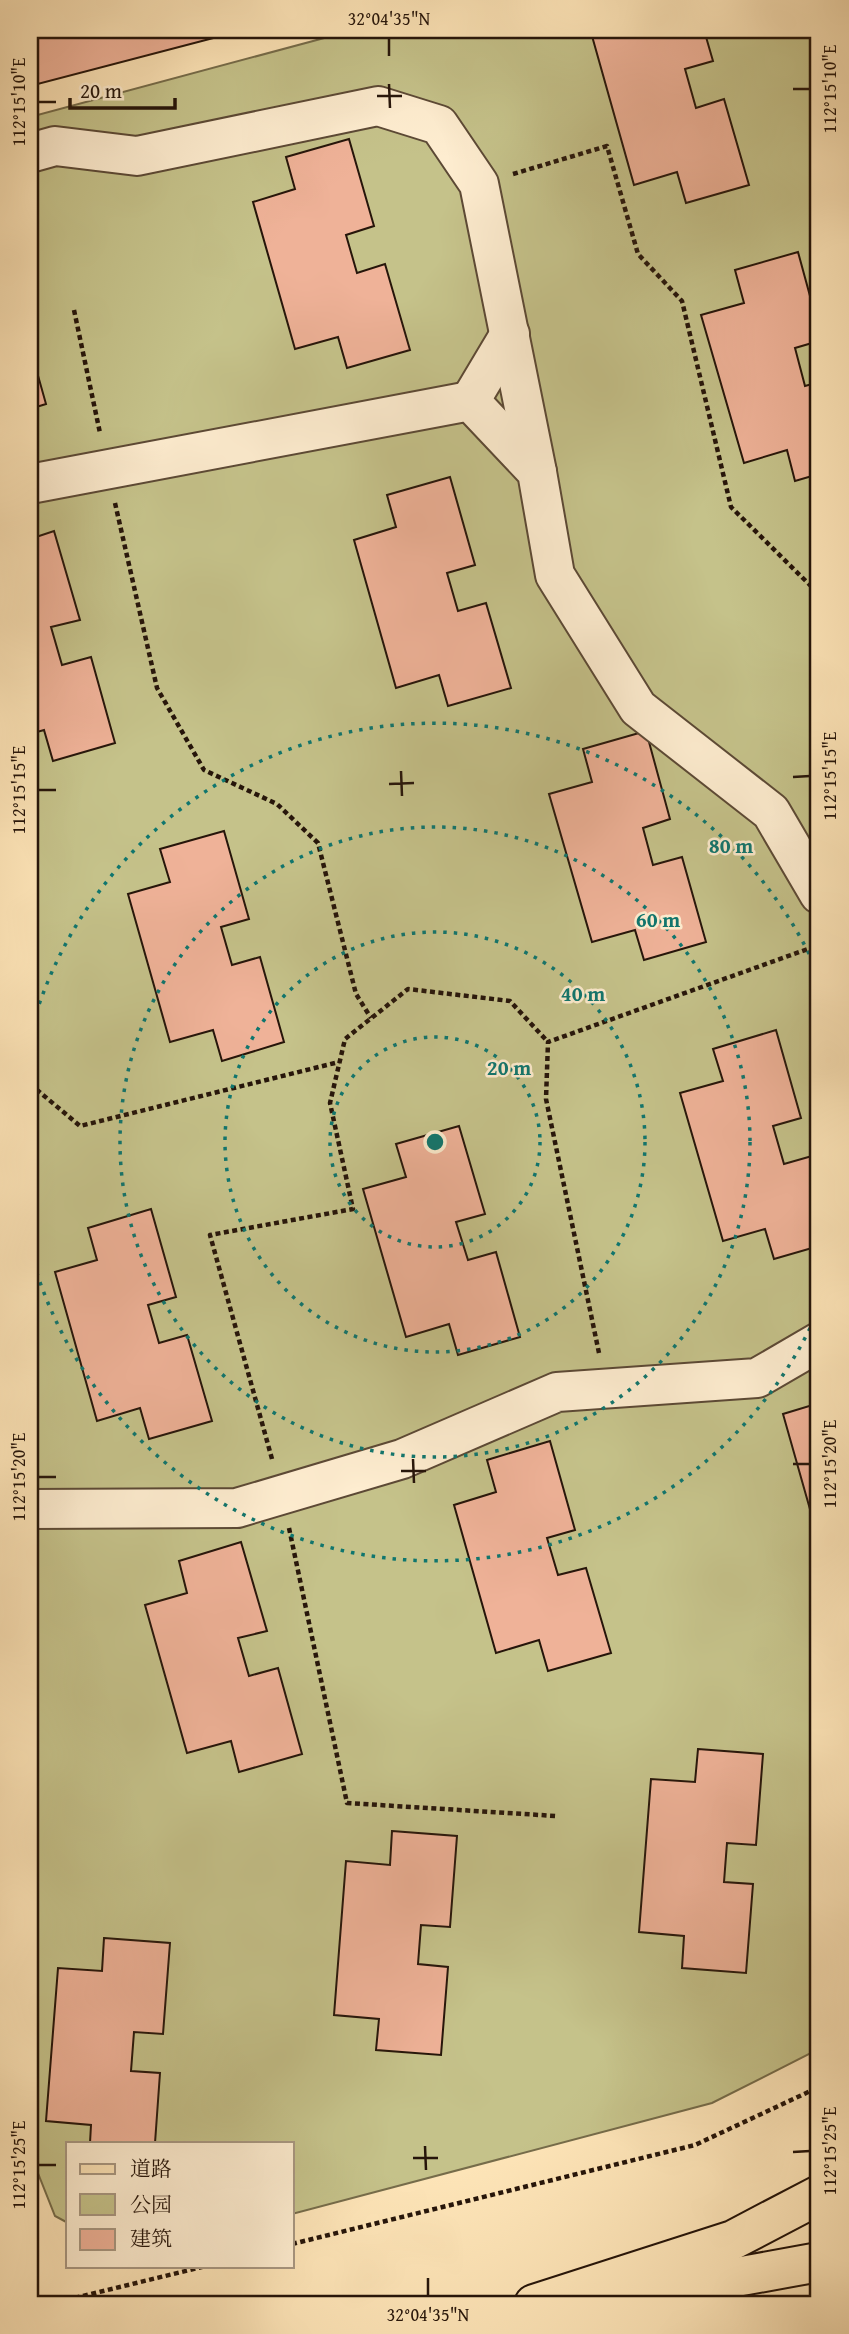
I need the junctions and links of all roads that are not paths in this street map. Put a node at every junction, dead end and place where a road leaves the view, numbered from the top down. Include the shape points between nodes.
1 (30, 153) edge
2 (510, 334) junction
3 (470, 401) junction
4 (537, 472) junction
5 (30, 484) edge
6 (819, 894) edge
7 (819, 1342) edge
8 (30, 1508) edge
9 (819, 2195) edge
10 (819, 2262) edge
11 (534, 2304) edge
12 (587, 2304) edge

1 - 2 lane via 55,146 137,156 378,106 439,125 479,184
2 - 3 lane
2 - 4 lane
3 - 4 lane
3 - 5 lane
4 - 6 lane via 555,575 638,708 771,812
7 - 8 lane via 757,1378 557,1392 402,1459 237,1508
9 - 11 main road via 733,2240
10 - 12 main road

